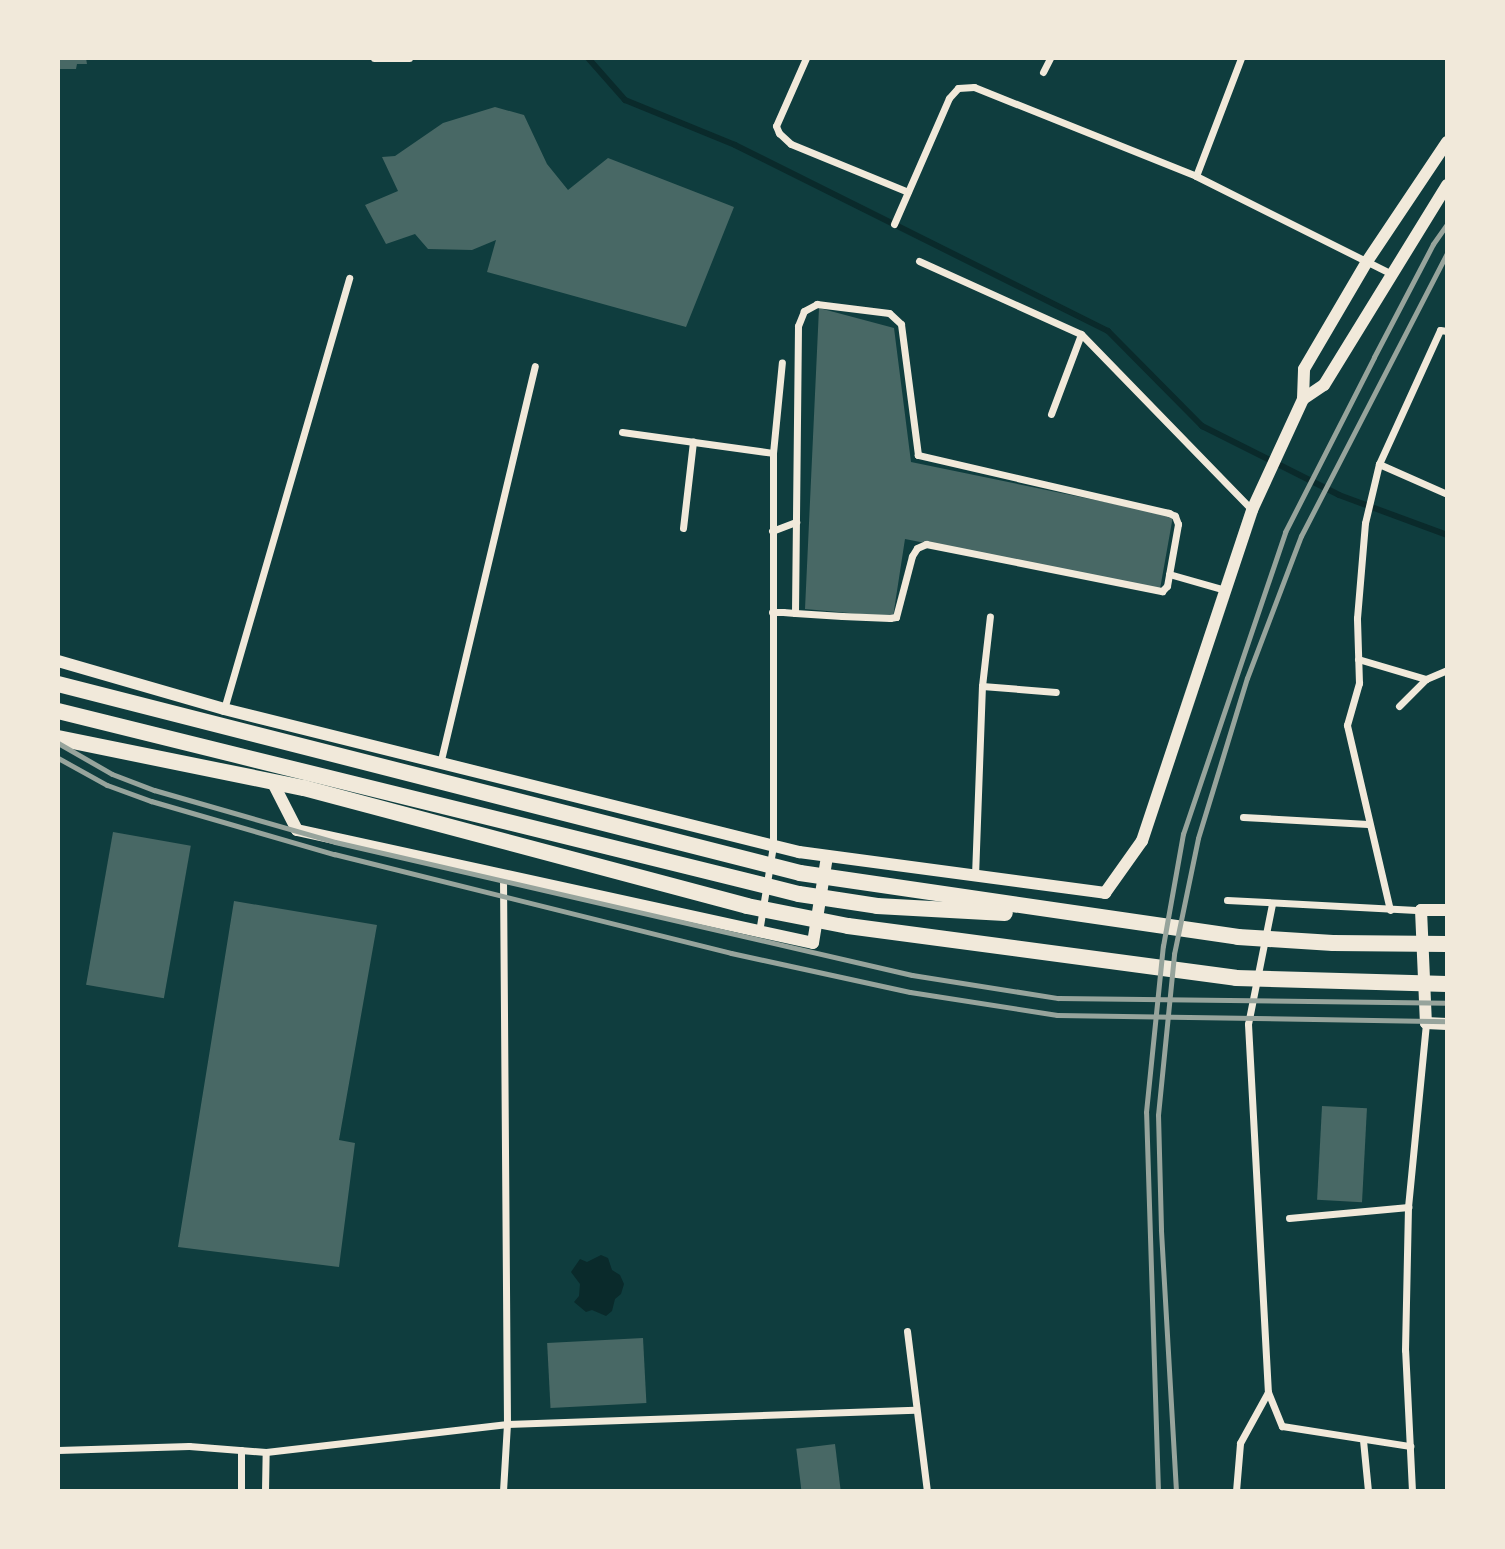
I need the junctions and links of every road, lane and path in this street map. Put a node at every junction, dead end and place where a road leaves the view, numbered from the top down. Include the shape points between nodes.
1 (374, 58) edge
2 (409, 58) edge
3 (806, 58) edge
4 (1050, 58) edge
5 (1241, 58) edge
6 (1043, 72) dead end
7 (1447, 142) edge
8 (1196, 176) junction
9 (1447, 185) edge
10 (908, 192) junction
11 (894, 224) dead end
12 (1368, 260) junction
13 (919, 261) dead end
14 (1390, 273) junction
15 (349, 278) dead end
16 (1447, 331) edge
17 (1081, 334) junction
18 (782, 362) dead end
19 (535, 366) dead end
20 (1303, 399) junction
21 (1051, 414) dead end
22 (622, 432) dead end
23 (693, 442) junction
24 (773, 453) junction
25 (1379, 464) junction
26 (1447, 494) edge
27 (1252, 510) junction
28 (796, 522) junction
29 (683, 528) dead end
30 (772, 531) junction
31 (1169, 574) junction
32 (1225, 590) junction
33 (772, 612) junction
34 (795, 613) junction
35 (990, 616) dead end
36 (1358, 660) junction
37 (58, 661) edge
38 (1447, 670) edge
39 (1426, 679) junction
40 (58, 684) edge
41 (982, 686) junction
42 (1056, 692) dead end
43 (1399, 706) dead end
44 (224, 709) junction
45 (58, 711) edge
46 (58, 738) edge
47 (440, 765) junction
48 (272, 781) junction
49 (1243, 817) dead end
50 (1368, 824) junction
51 (773, 846) junction
52 (827, 857) junction
53 (503, 875) junction
54 (975, 876) junction
55 (1227, 900) dead end
56 (1272, 904) junction
57 (1390, 910) junction
58 (1422, 910) junction
59 (1447, 910) edge
60 (1066, 914) junction
61 (759, 932) junction
62 (1447, 944) edge
63 (1447, 984) edge
64 (1426, 1023) junction
65 (1447, 1024) edge
66 (1408, 1207) junction
67 (1289, 1218) dead end
68 (907, 1331) dead end
69 (1268, 1392) junction
70 (915, 1410) junction
71 (507, 1424) junction
72 (1363, 1440) junction
73 (1409, 1447) junction
74 (58, 1450) edge
75 (241, 1450) junction
76 (266, 1451) junction
77 (241, 1491) edge
78 (265, 1491) edge
79 (503, 1491) edge
80 (927, 1491) edge
81 (1236, 1491) edge
82 (1368, 1491) edge
83 (1412, 1491) edge

1 - 2 street
3 - 10 street via 776,126 779,133 791,144
4 - 6 street
5 - 8 street
7 - 12 street
8 - 10 street via 974,87 958,88 950,98
8 - 12 street
9 - 14 street
10 - 11 street
12 - 14 street
12 - 20 street via 1304,369
13 - 17 street
14 - 20 street via 1324,384
15 - 44 street
16 - 25 street via 1440,330
17 - 21 street
17 - 27 street
18 - 24 street
19 - 47 street
20 - 27 street
22 - 23 street
23 - 24 street
23 - 29 street
24 - 30 street
25 - 26 street
25 - 36 street via 1364,523
27 - 32 street
28 - 30 street
28 - 31 street via 798,327 804,311 817,304 890,313 901,324 905,342 918,455 1169,513 1178,524
28 - 34 street
30 - 33 street
31 - 32 street
31 - 34 street via 1167,586 1154,591 926,544 912,556 896,617
32 - 54 street via 1142,841 1105,893
33 - 34 street
33 - 51 street
35 - 41 street
36 - 39 street
36 - 50 street via 1359,683 1347,725
37 - 44 street
38 - 39 street
39 - 43 street
40 - 60 main road via 800,873
41 - 42 street
41 - 54 street
44 - 47 street
45 - 60 main road via 799,894 877,906
46 - 48 main road
47 - 51 street
48 - 53 street via 297,830
48 - 63 main road via 747,906 848,926 1236,978
49 - 50 street
50 - 57 street
51 - 52 street
51 - 61 street
52 - 54 street
52 - 61 street via 813,943
53 - 61 street
53 - 71 street
55 - 56 street
56 - 57 street
56 - 69 street via 1248,1024
57 - 58 street
58 - 59 street
58 - 64 street
60 - 62 main road via 1238,937
64 - 65 street
64 - 66 street
66 - 67 street
66 - 73 street via 1405,1350
68 - 70 street
69 - 72 street via 1282,1426
69 - 81 street via 1240,1443
70 - 71 street
70 - 80 street
71 - 76 street
71 - 79 street
72 - 73 street
72 - 82 street
73 - 83 street
74 - 75 street via 189,1446
75 - 76 street
75 - 77 street
76 - 78 street

